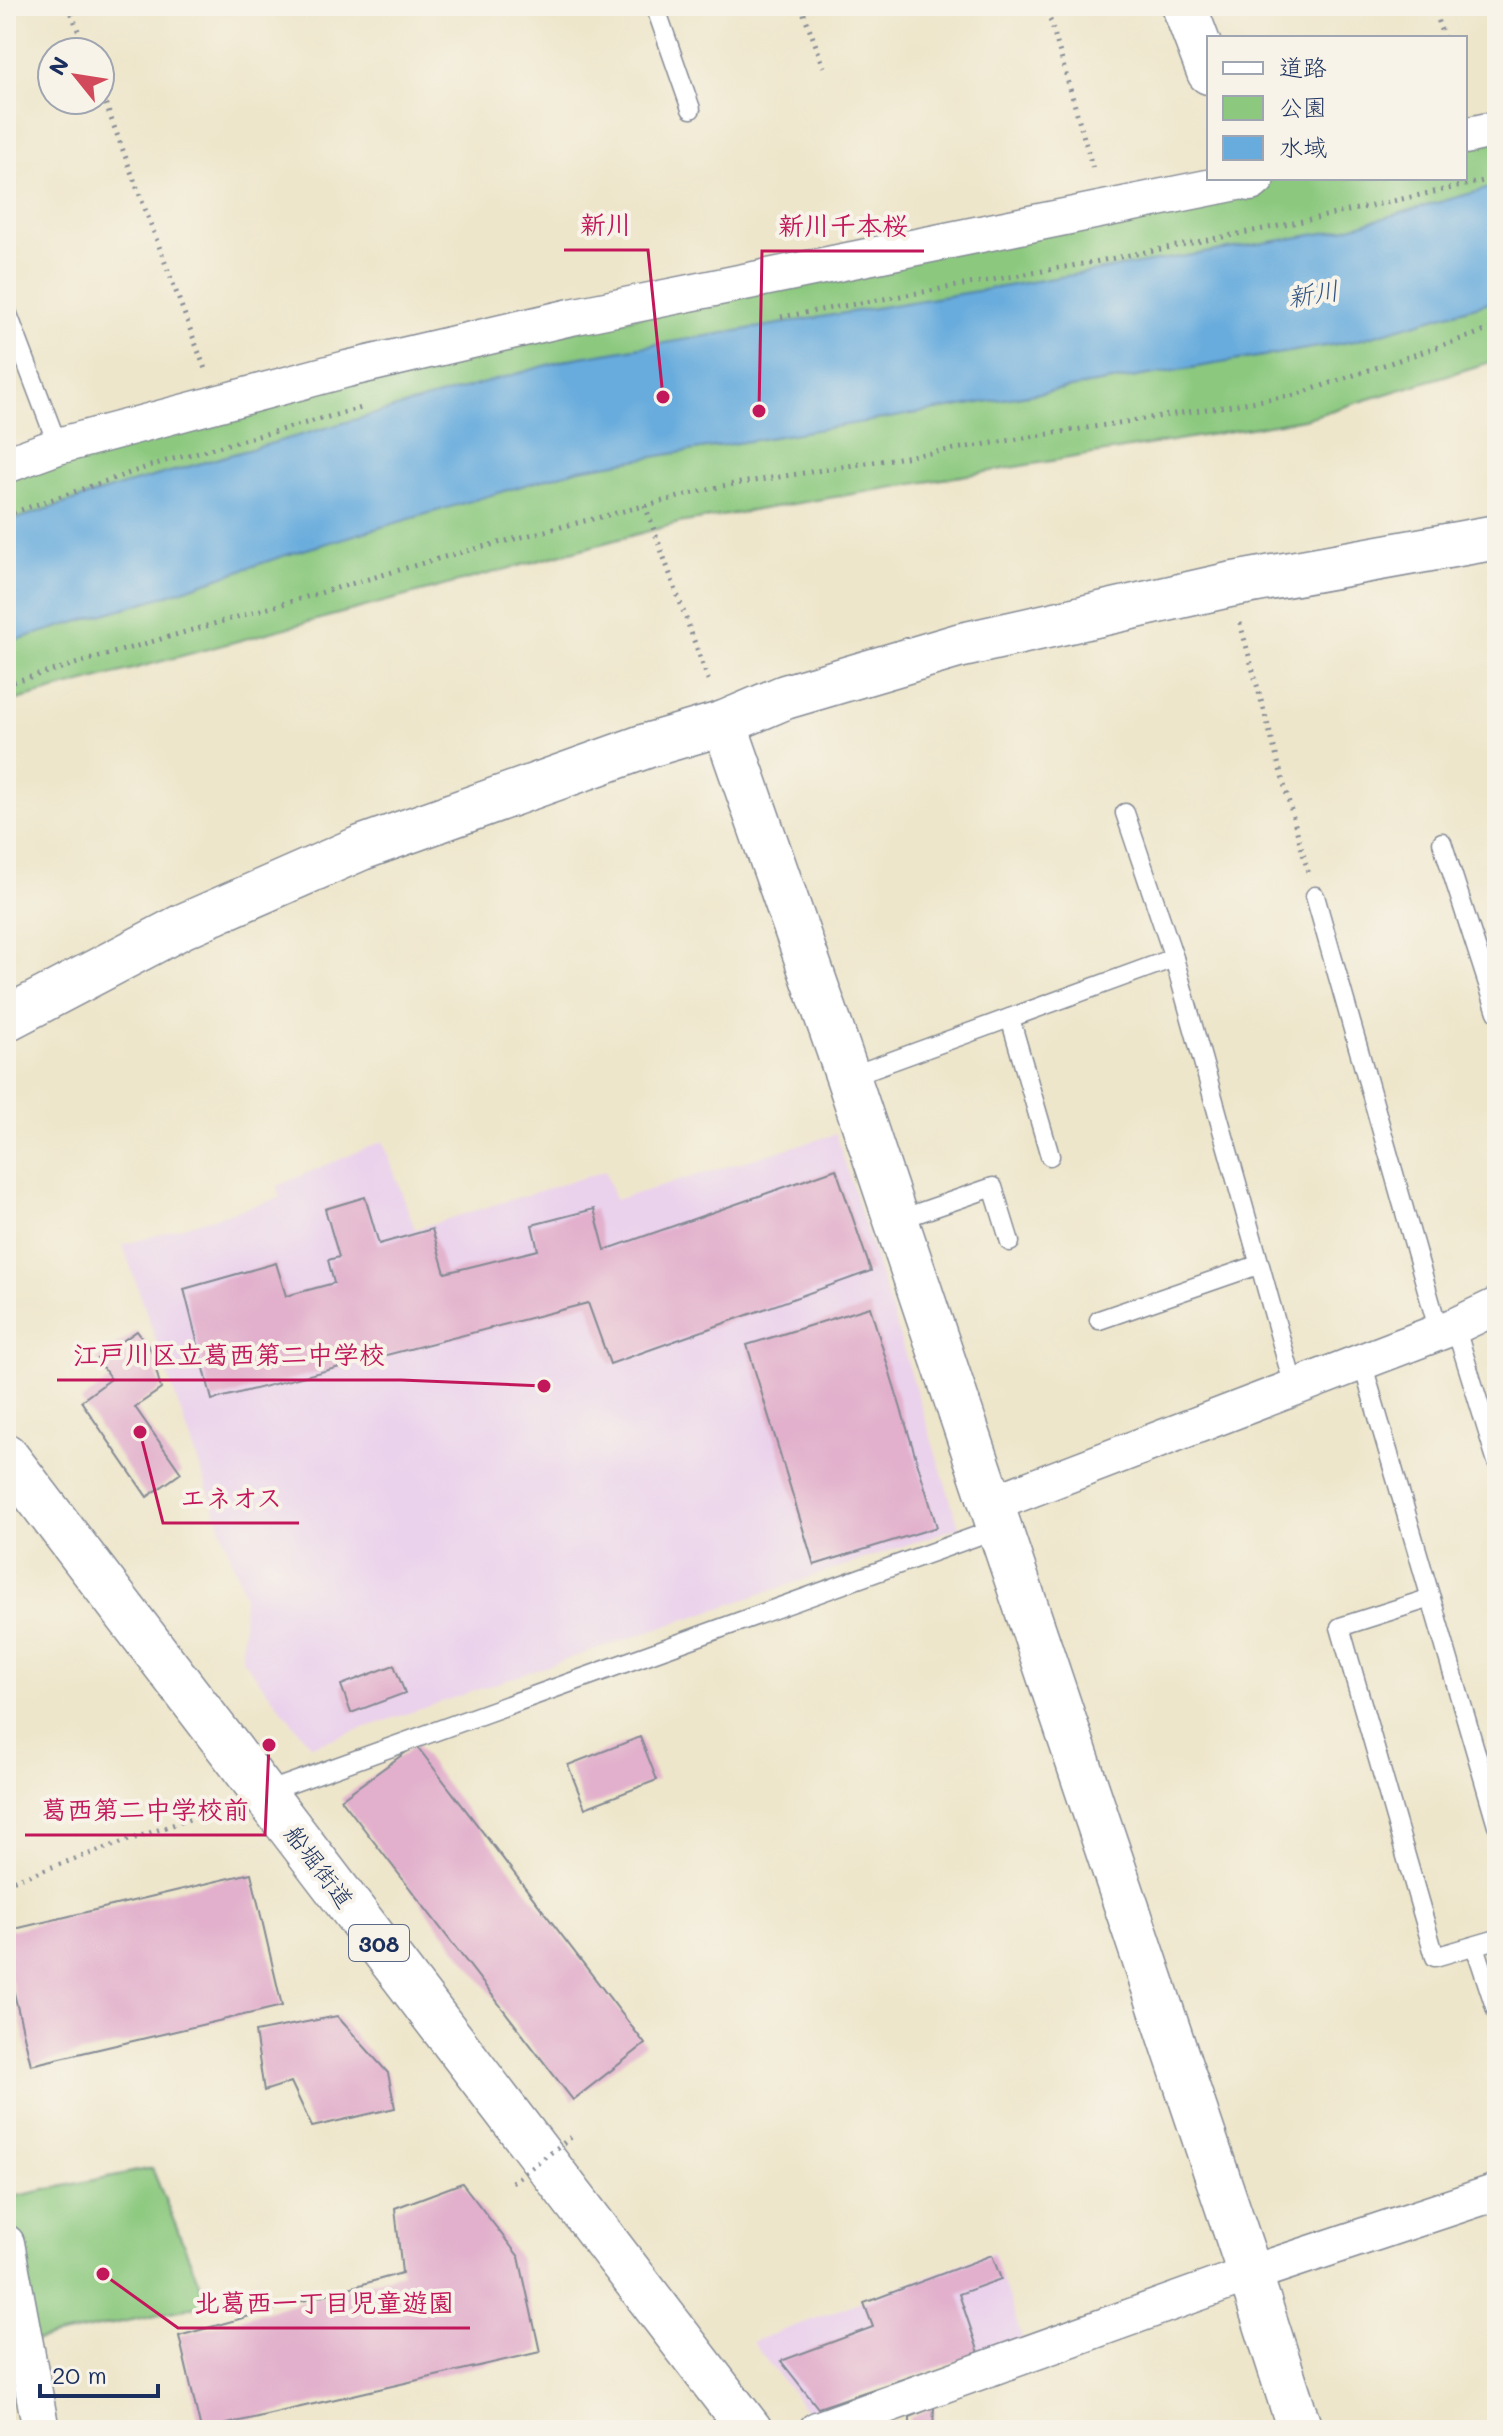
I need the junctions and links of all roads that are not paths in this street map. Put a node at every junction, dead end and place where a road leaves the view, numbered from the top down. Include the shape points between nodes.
1 (655, 6) edge
2 (1184, 6) edge
3 (1207, 67) edge
4 (691, 109) dead end
5 (1497, 129) edge
6 (1467, 136) edge
7 (1242, 180) edge
8 (6, 309) edge
9 (58, 446) junction
10 (6, 465) edge
11 (1497, 537) edge
12 (724, 723) junction
13 (1125, 813) dead end
14 (1442, 842) dead end
15 (1315, 896) road end
16 (1174, 958) junction
17 (1497, 1012) edge
18 (1010, 1018) junction
19 (6, 1019) edge
20 (848, 1077) junction
21 (1050, 1156) dead end
22 (895, 1221) junction
23 (1010, 1242) dead end
24 (1258, 1265) junction
25 (1497, 1306) edge
26 (1099, 1320) dead end
27 (1447, 1329) junction
28 (1362, 1362) junction
29 (1294, 1387) junction
30 (6, 1456) edge
31 (1497, 1462) edge
32 (995, 1516) junction
33 (1431, 1598) junction
34 (264, 1793) junction
35 (1497, 1825) edge
36 (1497, 1939) edge
37 (1475, 1946) junction
38 (1497, 2013) edge
39 (1497, 2192) edge
40 (6, 2243) edge
41 (1250, 2274) junction
42 (15, 2342) edge
43 (41, 2430) edge
44 (750, 2430) edge
45 (817, 2430) edge
46 (1300, 2430) edge

1 - 4 lane
2 - 3 street
5 - 6 street
7 - 9 street via 571,317 347,369
8 - 9 lane
9 - 10 street
11 - 12 street via 1229,585 958,646 785,697
12 - 19 street via 361,848 183,926
12 - 20 street
13 - 16 lane
14 - 17 lane
15 - 27 lane
16 - 18 lane
16 - 24 lane
18 - 20 lane
18 - 21 lane
20 - 22 street
22 - 23 lane via 993,1187
22 - 32 street
24 - 26 lane
24 - 29 lane
25 - 27 street
27 - 28 street
27 - 31 lane
28 - 29 street
28 - 33 lane
29 - 32 street
30 - 34 street, 船堀街道 / 308
32 - 34 lane
32 - 41 street
33 - 35 lane
33 - 37 lane via 1340,1627 1435,1957
34 - 44 street, 船堀街道 / 308
36 - 37 lane
37 - 38 lane
39 - 41 street
40 - 42 street
41 - 45 street
41 - 46 street
42 - 43 street

